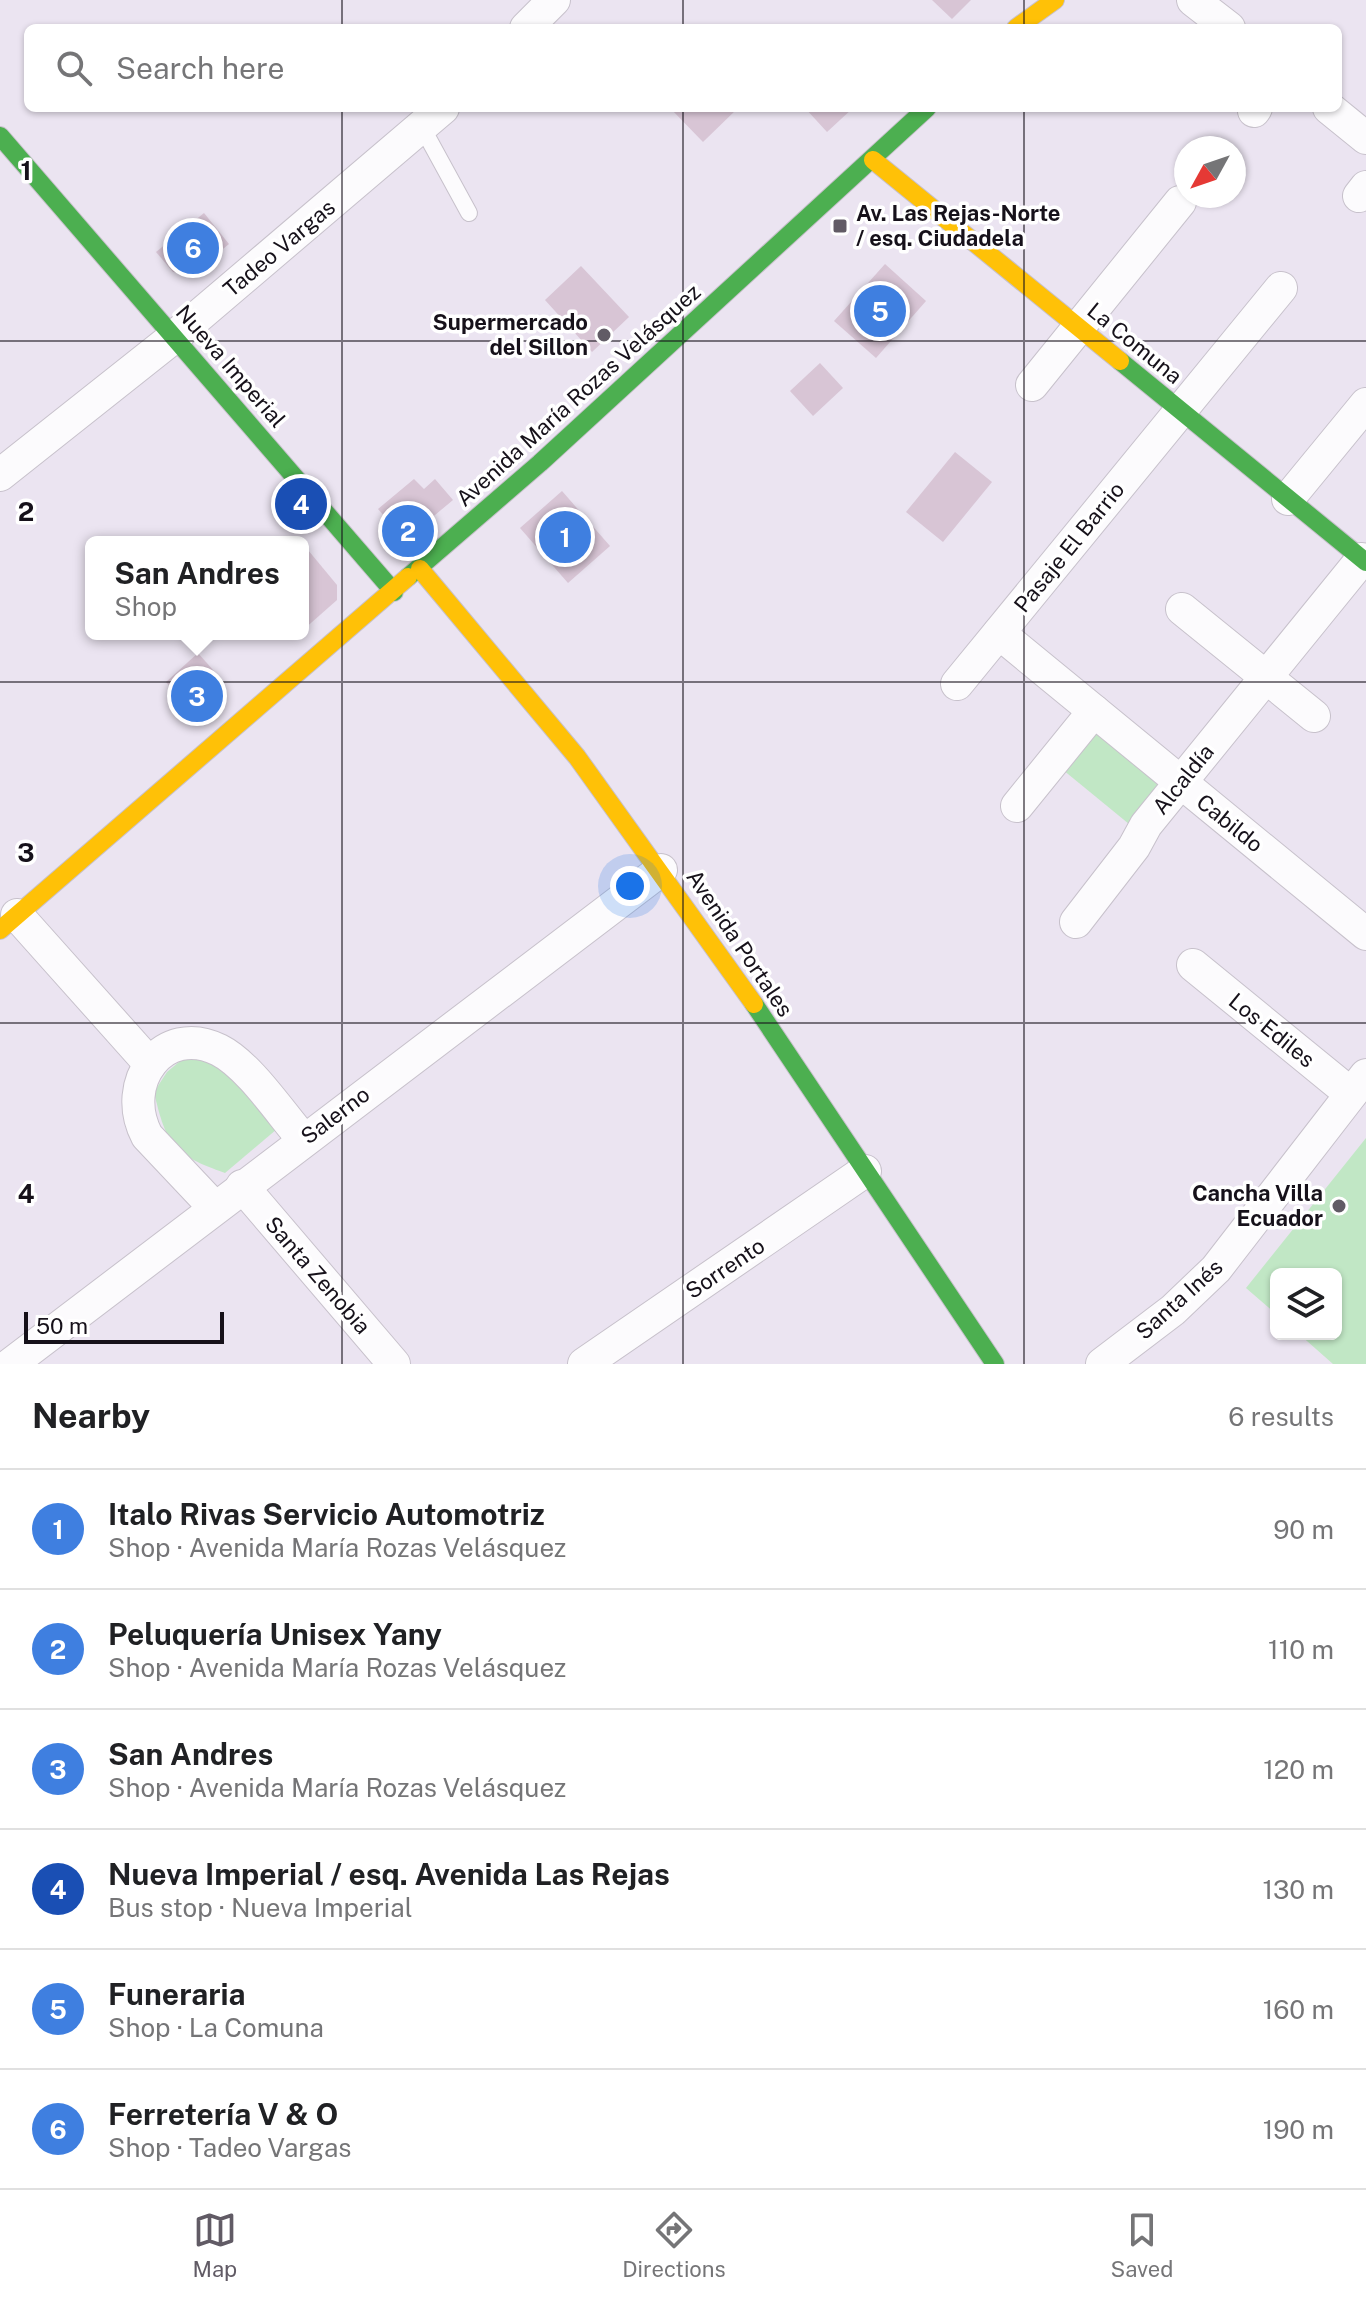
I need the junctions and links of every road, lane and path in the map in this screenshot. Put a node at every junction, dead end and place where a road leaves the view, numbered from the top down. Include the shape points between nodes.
1 (554, 0) edge
2 (1032, 0) edge
3 (1055, 0) edge
4 (1193, 0) edge
5 (530, 24) edge
6 (1012, 24) edge
7 (1022, 24) edge
8 (1224, 24) edge
9 (923, 112) edge
10 (1334, 112) edge
11 (433, 118) edge
12 (0, 136) edge
13 (1366, 138) edge
14 (873, 160) junction
15 (1175, 208) edge
16 (469, 213) dead end
17 (1281, 288) dead end
18 (1078, 328) junction
19 (174, 337) junction
20 (1032, 385) dead end
21 (1366, 404) edge
22 (1181, 411) junction
23 (0, 475) edge
24 (1288, 499) junction
25 (1364, 561) edge
26 (420, 569) junction
27 (394, 592) junction
28 (1182, 609) dead end
29 (999, 633) junction
30 (1266, 677) junction
31 (957, 684) dead end
32 (1094, 711) junction
33 (1314, 716) dead end
34 (1180, 782) junction
35 (1017, 806) dead end
36 (661, 870) junction
37 (8, 922) edge
38 (1076, 922) dead end
39 (1366, 934) edge
40 (1193, 965) dead end
41 (150, 1064) junction
42 (1358, 1085) edge
43 (303, 1139) junction
44 (865, 1171) junction
45 (242, 1186) junction
46 (214, 1207) junction
47 (11, 1364) edge
48 (394, 1364) edge
49 (584, 1364) edge
50 (995, 1364) edge
51 (1102, 1364) edge

1 - 5 street
2 - 6 main road
3 - 7 main road
4 - 8 street
9 - 14 main road, Avenida María Rozas Velásquez
10 - 13 street
11 - 16 lane
11 - 19 street, Tadeo Vargas
12 - 19 main road, Nueva Imperial
14 - 18 main road, La Comuna
14 - 26 main road, Avenida María Rozas Velásquez
15 - 18 street
17 - 22 street, Pasaje El Barrio
18 - 20 street
18 - 22 main road, La Comuna
19 - 23 street, Tadeo Vargas
19 - 27 main road, Nueva Imperial
21 - 24 street
22 - 24 main road, La Comuna
22 - 29 street, Pasaje El Barrio
24 - 25 main road, La Comuna
25 - 30 street, Alcaldía
26 - 27 main road, Avenida María Rozas Velásquez
26 - 36 main road, Avenida Portales via 598,784
27 - 37 main road, Avenida María Rozas Velásquez
28 - 30 street
29 - 31 street, Pasaje El Barrio
29 - 32 street, Cabildo
30 - 33 street
30 - 34 street, Alcaldía
32 - 34 street, Cabildo
32 - 35 street
34 - 38 street, Alcaldía
34 - 39 street, Cabildo
36 - 43 street, Salerno
36 - 44 main road, Avenida Portales
37 - 41 street
40 - 42 street, Los Ediles
41 - 43 street via 178,1047 200,1045 221,1051
41 - 46 street via 137,1093 140,1124
42 - 51 street, Santa Inés via 1216,1269
43 - 45 street, Salerno
44 - 49 street, Sorrento
44 - 50 main road, Avenida Portales
45 - 46 street, Salerno
45 - 48 street, Santa Zenobia
46 - 47 street, Salerno

